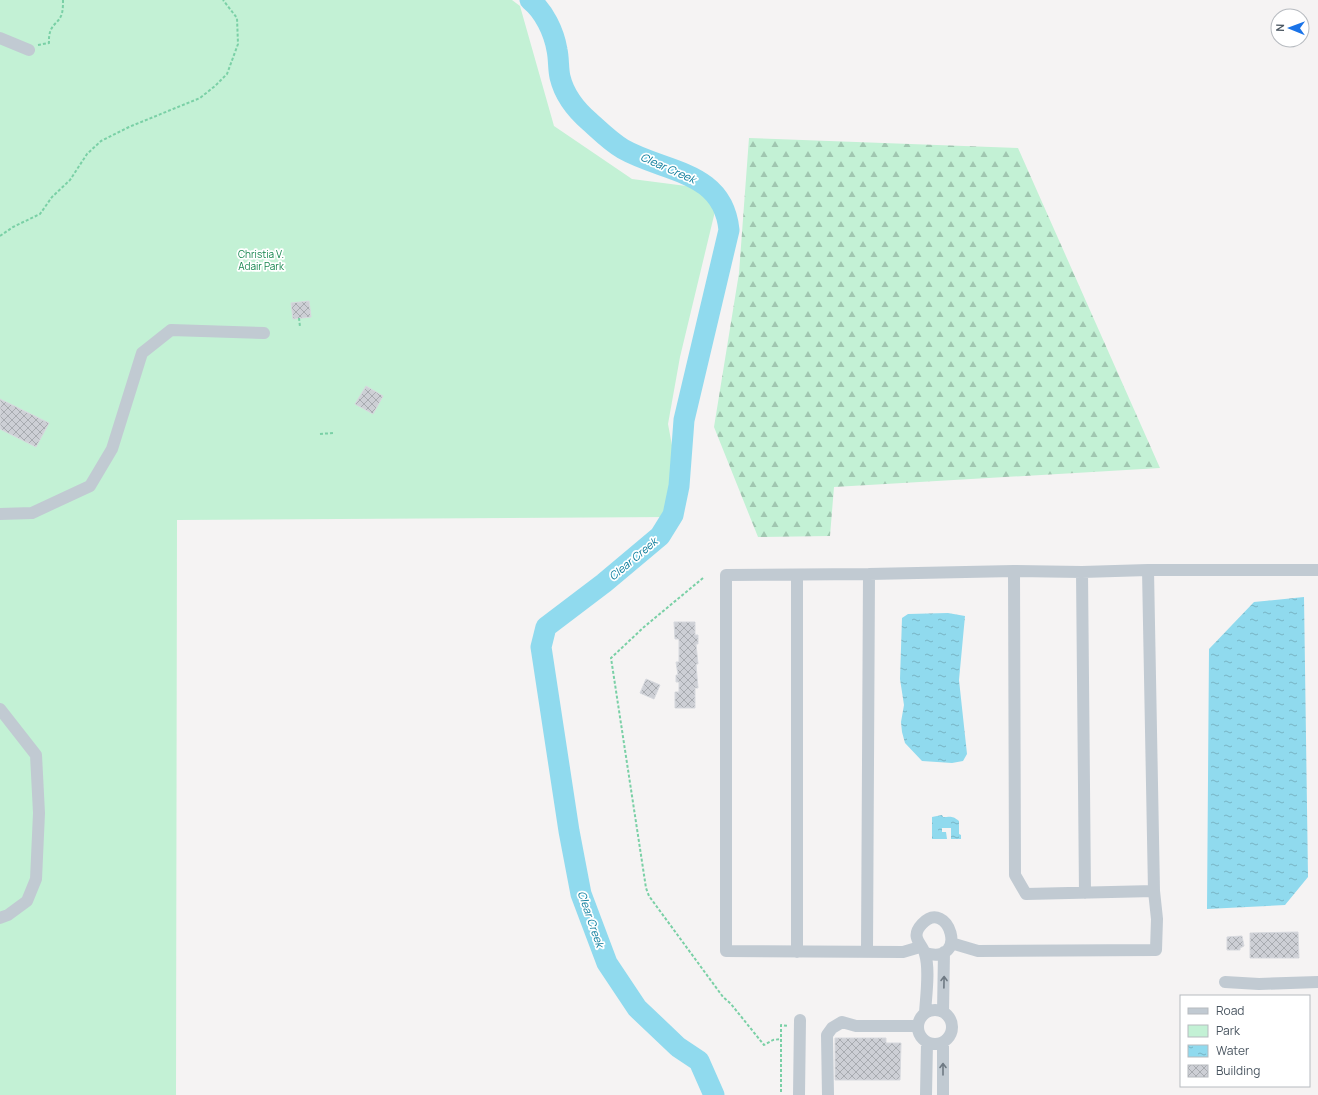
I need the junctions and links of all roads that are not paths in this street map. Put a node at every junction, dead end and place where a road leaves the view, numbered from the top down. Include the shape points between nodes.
1 (0, 38) edge
2 (29, 50) road end
3 (264, 333) dead end
4 (0, 514) edge
5 (1148, 570) junction
6 (1318, 570) edge
7 (1014, 571) junction
8 (1082, 572) junction
9 (869, 574) junction
10 (797, 575) junction
11 (0, 709) edge
12 (1154, 891) junction
13 (1085, 893) junction
14 (0, 918) edge
15 (948, 947) junction
16 (923, 950) junction
17 (797, 952) junction
18 (867, 952) junction
19 (1225, 982) dead end
20 (1318, 982) edge
21 (943, 1012) junction
22 (926, 1013) junction
23 (796, 1023) road end
24 (918, 1026) junction
25 (943, 1042) junction
26 (927, 1043) junction
27 (799, 1095) edge
28 (828, 1095) edge
29 (926, 1095) edge
30 (943, 1095) edge

1 - 2 street
3 - 4 street via 171,330 142,353 112,449 90,486 32,513
5 - 6 street
5 - 8 street
5 - 12 street
7 - 8 street
7 - 9 street
7 - 13 street via 1015,875 1026,894
8 - 13 street
9 - 10 street
9 - 18 street
10 - 17 street
10 - 17 street via 726,575 726,951
11 - 14 street via 36,755 39,813 36,879 27,901
12 - 13 street
12 - 15 street via 1156,950 978,951
15 - 16 street via 937,954
15 - 16 street via 952,933 950,928 935,918 920,926 917,937
21 -> 15 street
16 - 18 street
16 - 22 street
17 - 18 street
19 - 20 street
21 - 22 street via 931,1010
21 - 25 street via 952,1026 950,1036
22 - 24 street via 921,1017
23 - 27 street
24 - 26 street via 921,1038
24 - 28 street via 856,1026 842,1022 832,1028 827,1035
25 - 26 street via 936,1045
30 -> 25 street
26 - 29 street

